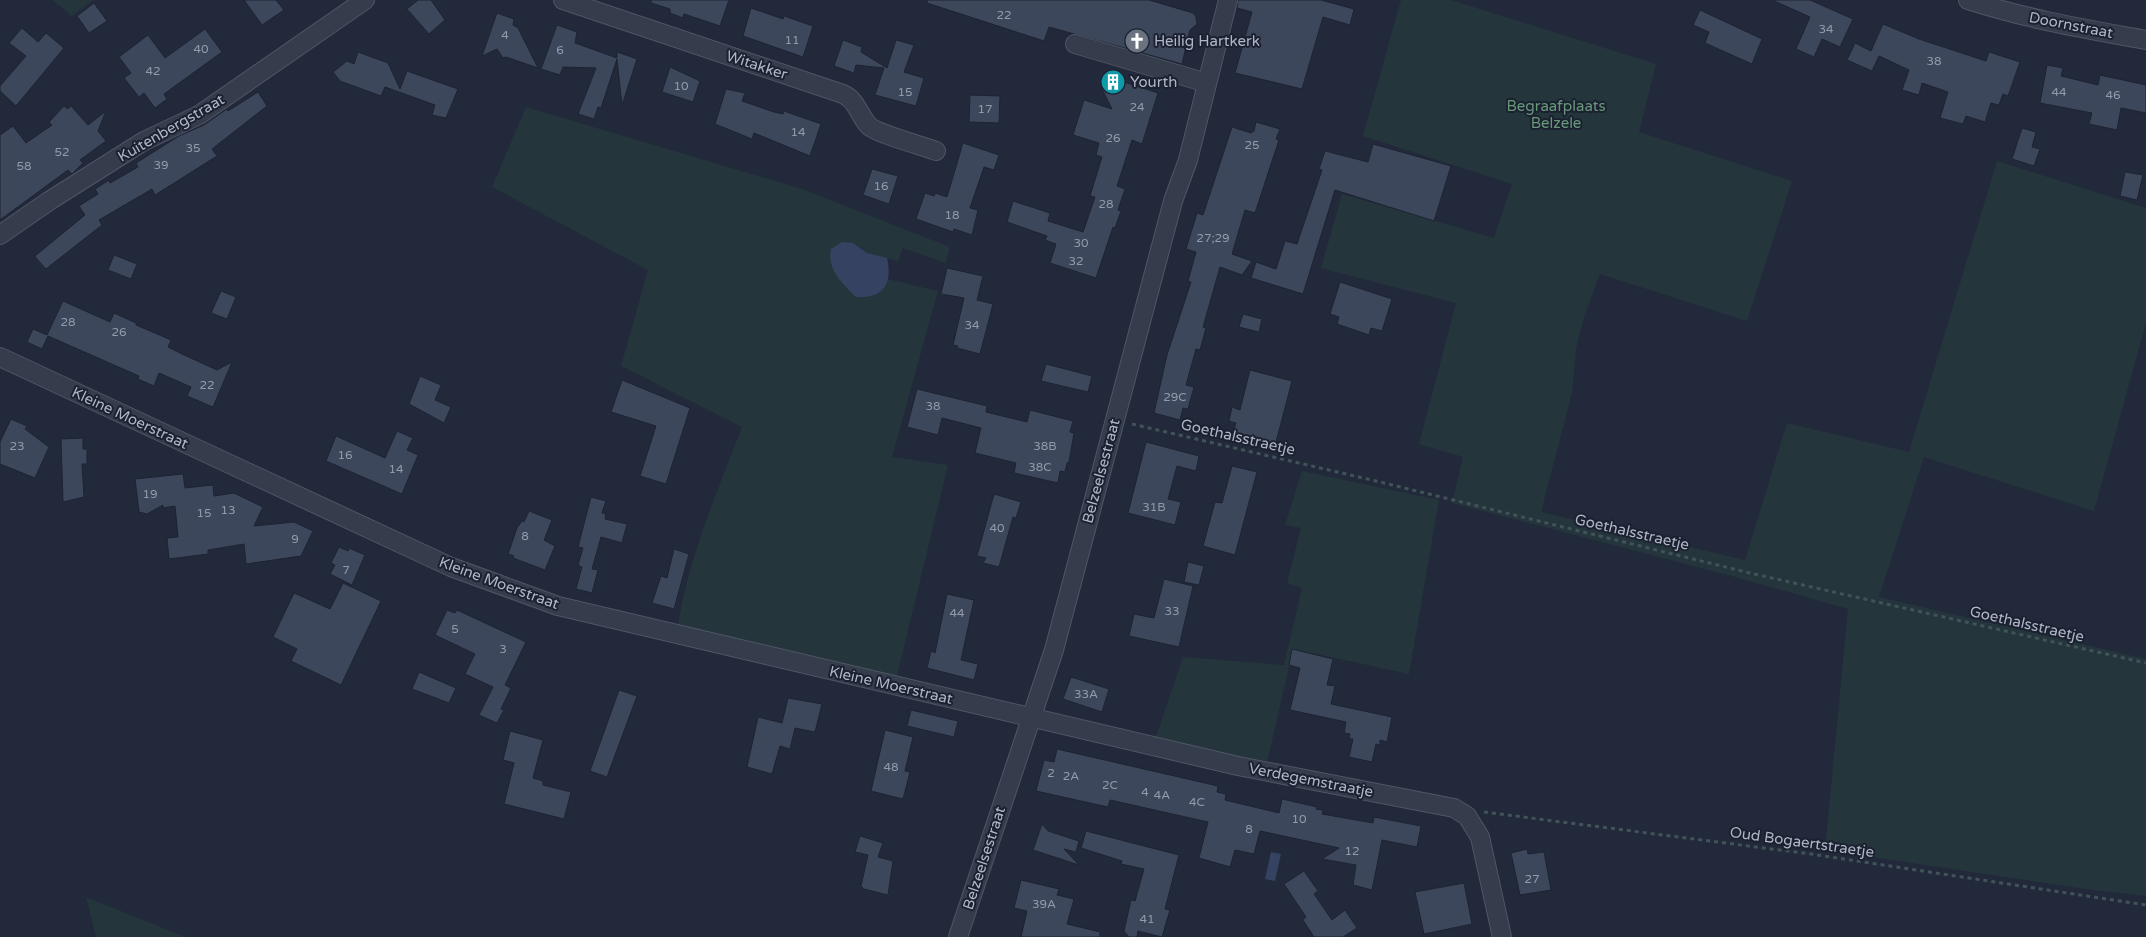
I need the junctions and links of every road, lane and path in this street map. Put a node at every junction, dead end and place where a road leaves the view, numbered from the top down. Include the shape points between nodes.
1 (365, 0) edge
2 (563, 0) edge
3 (1228, 0) edge
4 (1968, 0) edge
5 (2146, 40) edge
6 (1075, 44) dead end
7 (1206, 83) junction
8 (936, 151) dead end
9 (0, 235) edge
10 (0, 357) edge
11 (1114, 420) junction
12 (2146, 663) edge
13 (1030, 718) junction
14 (1454, 808) junction
15 (2146, 905) edge
16 (958, 937) edge
17 (1502, 937) edge

1 - 9 street, Kuitenbergstraat via 200,114 144,142
2 - 8 street, Witakker via 843,94 850,97 872,129
3 - 7 street, Belzeelsestraat
4 - 5 street, Doornstraat via 2048,22
6 - 7 street
7 - 11 street, Belzeelsestraat via 1188,160 1173,201
10 - 13 street, Kleine Moerstraat via 451,567 558,606
11 - 12 path, Goethalsstraetje via 1750,573
11 - 13 street, Belzeelsestraat via 1054,650
13 - 14 street, Verdegemstraatje via 1238,766
13 - 16 street, Belzeelsestraat
14 - 15 path, Oud Bogaertstraetje via 1811,854
14 - 17 street via 1467,816 1480,837

